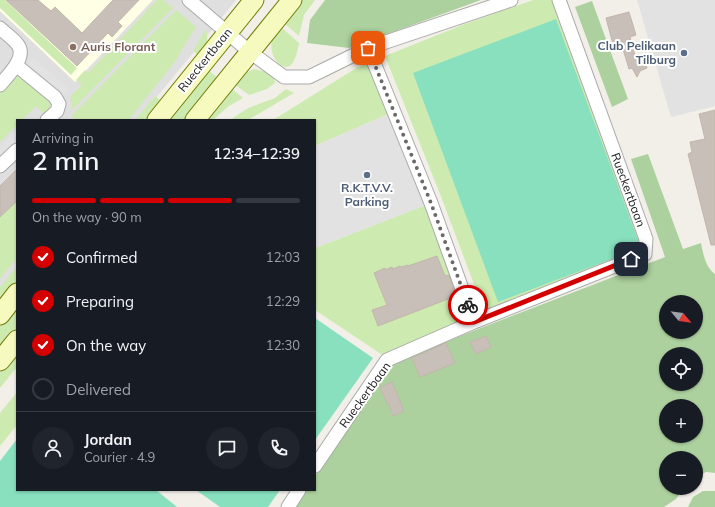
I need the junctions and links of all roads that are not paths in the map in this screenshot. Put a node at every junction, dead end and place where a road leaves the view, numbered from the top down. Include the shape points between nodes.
1 (189, 0) edge
2 (254, 0) edge
3 (292, 0) edge
4 (511, 0) edge
5 (559, 0) edge
6 (0, 28) edge
7 (228, 32) junction
8 (368, 48) junction
9 (250, 52) junction
10 (16, 65) junction
11 (0, 85) edge
12 (48, 119) edge
13 (158, 119) edge
14 (196, 119) edge
15 (16, 151) edge
16 (0, 166) edge
17 (16, 295) edge
18 (0, 315) edge
19 (474, 322) junction
20 (16, 341) edge
21 (0, 361) edge
22 (316, 465) edge
23 (298, 491) edge
24 (288, 507) edge

1 - 7 street
2 - 7 main road, Rueckertbaan
3 - 9 main road
4 - 8 street
5 - 19 street, Rueckertbaan via 646,239 645,254
6 - 10 street via 19,46 21,56
7 - 9 street
7 - 13 main road, Rueckertbaan
8 - 9 street via 309,77 284,77
8 - 19 street via 431,203
9 - 14 main road
10 - 11 street
10 - 12 street via 56,97 59,104 57,111
15 - 16 street
17 - 18 main road
19 - 22 street, Rueckertbaan via 387,360
20 - 21 main road
23 - 24 street

